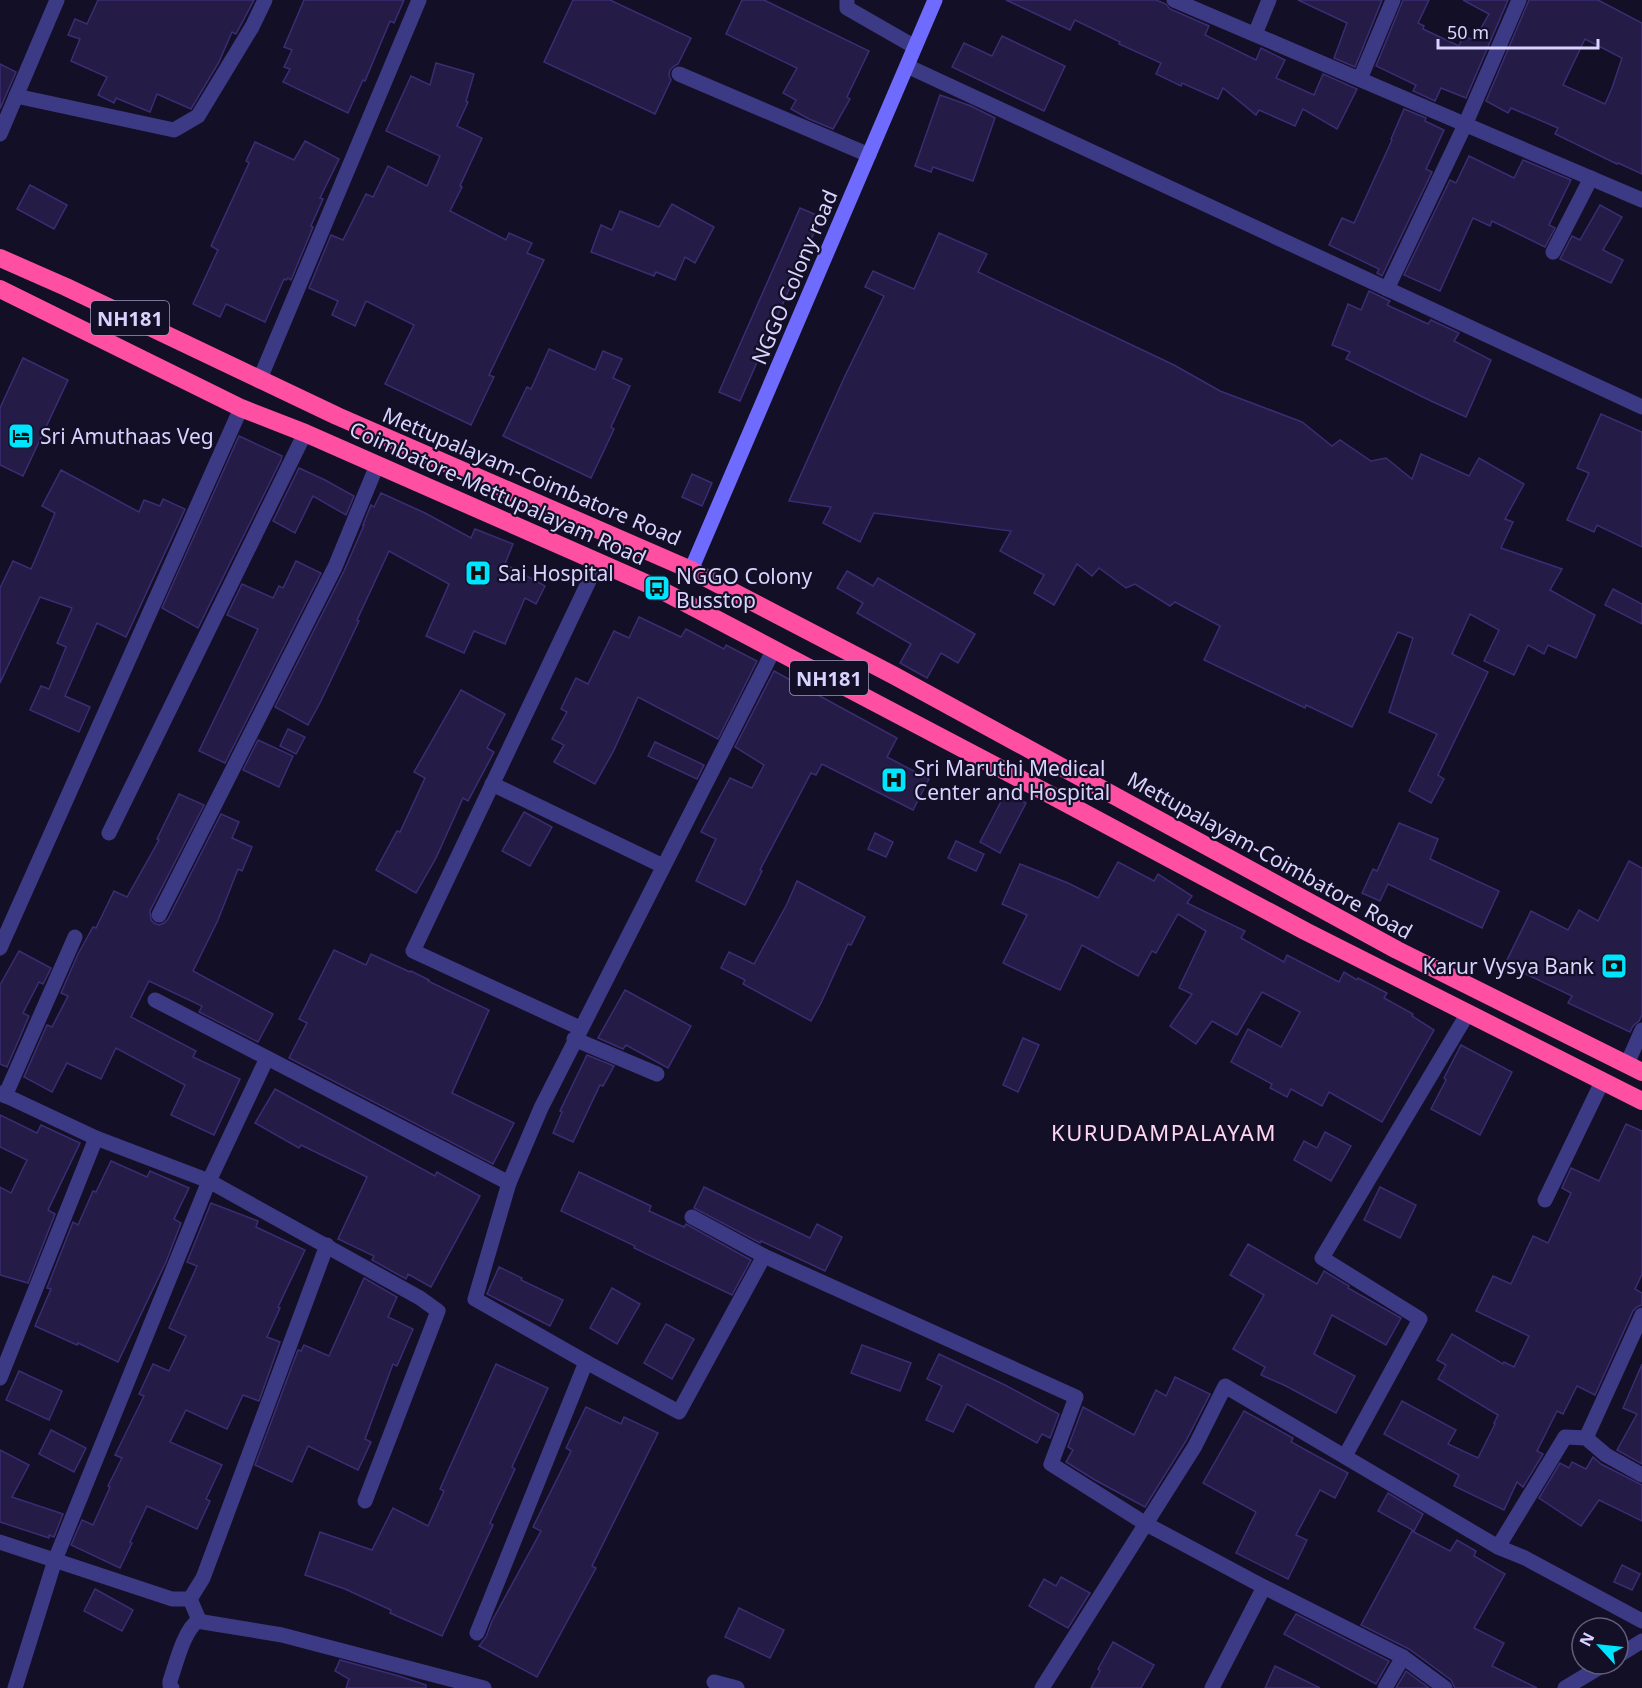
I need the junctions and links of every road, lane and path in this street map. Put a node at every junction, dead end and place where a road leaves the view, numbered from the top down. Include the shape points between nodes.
1 (57, 0) edge
2 (265, 0) edge
3 (419, 0) edge
4 (847, 0) edge
5 (935, 0) edge
6 (1174, 0) edge
7 (1269, 0) edge
8 (1393, 0) edge
9 (1519, 0) edge
10 (1255, 34) junction
11 (915, 47) junction
12 (907, 66) junction
13 (680, 74) dead end
14 (1360, 79) junction
15 (16, 96) junction
16 (1466, 124) junction
17 (0, 134) edge
18 (869, 155) junction
19 (1591, 178) junction
20 (1642, 200) edge
21 (1553, 252) dead end
22 (0, 258) edge
23 (0, 289) edge
24 (1387, 289) junction
25 (259, 381) junction
26 (1642, 406) edge
27 (241, 408) junction
28 (305, 433) junction
29 (376, 465) junction
30 (598, 562) junction
31 (691, 570) junction
32 (679, 599) junction
33 (774, 650) junction
34 (492, 784) junction
35 (109, 833) dead end
36 (663, 866) junction
37 (159, 915) dead end
38 (75, 937) dead end
39 (0, 948) edge
40 (155, 1000) dead end
41 (1468, 1013) junction
42 (1642, 1030) edge
43 (577, 1033) junction
44 (267, 1058) junction
45 (1634, 1068) edge
46 (657, 1074) dead end
47 (1602, 1082) junction
48 (3, 1094) edge
49 (1642, 1101) edge
50 (96, 1138) junction
51 (209, 1181) junction
52 (508, 1183) junction
53 (1545, 1200) dead end
54 (692, 1217) dead end
55 (327, 1245) junction
56 (764, 1256) junction
57 (1642, 1315) edge
58 (586, 1362) junction
59 (0, 1378) edge
60 (1586, 1438) junction
61 (1345, 1456) junction
62 (1642, 1475) edge
63 (365, 1501) dead end
64 (1146, 1524) junction
65 (0, 1542) edge
66 (1498, 1547) junction
67 (55, 1560) junction
68 (1264, 1587) junction
69 (190, 1599) junction
70 (199, 1620) junction
71 (1642, 1621) edge
72 (477, 1633) dead end
73 (1403, 1657) junction
74 (1585, 1676) edge
75 (714, 1682) dead end
76 (15, 1688) edge
77 (172, 1688) edge
78 (484, 1688) edge
79 (737, 1688) edge
80 (1042, 1688) edge
81 (1212, 1688) edge
82 (1385, 1688) edge
83 (1445, 1688) edge
84 (1565, 1688) edge

1 - 15 street
2 - 15 street via 198,116 174,130
3 - 25 street
4 - 11 street via 847,8
5 - 11 street, NGGO Colony road
6 - 10 street
7 - 10 street
8 - 14 street
9 - 16 street
10 - 14 street
11 - 12 street, NGGO Colony road
12 - 18 street, NGGO Colony road
12 - 24 street
13 - 18 street
14 - 16 street
15 - 17 street
16 - 19 street
16 - 24 street
18 - 31 street, NGGO Colony road
19 - 20 street
19 - 21 street
22 - 25 highway, Mettupalayam-Coimbatore Road / NH181
23 - 27 highway, Coimbatore-Mettupalayam Road / NH181
24 - 26 street
25 - 31 highway, Mettupalayam-Coimbatore Road / NH181
27 - 28 highway, Coimbatore-Mettupalayam Road / NH181
27 - 39 street
28 - 29 highway, Coimbatore-Mettupalayam Road / NH181
28 - 35 street
29 - 30 highway, Coimbatore-Mettupalayam Road / NH181
29 - 37 street via 335,567
30 - 32 highway, Coimbatore-Mettupalayam Road / NH181
30 - 34 street
31 - 32 highway
31 - 45 highway, Mettupalayam-Coimbatore Road / NH181 via 893,675 1397,950
32 - 33 highway, Coimbatore-Mettupalayam Road / NH181
33 - 36 street
33 - 41 highway, Coimbatore-Mettupalayam Road / NH181
34 - 36 street
34 - 43 street via 413,951
36 - 43 street
38 - 48 street
40 - 44 street
41 - 47 highway, Coimbatore-Mettupalayam Road / NH181
41 - 61 street via 1322,1258 1420,1319
42 - 45 street
43 - 46 street
43 - 52 street
44 - 51 street
44 - 52 street
47 - 49 highway, Coimbatore-Mettupalayam Road / NH181
47 - 53 street
48 - 50 street
50 - 51 street
50 - 59 street
51 - 55 street
51 - 67 street
52 - 58 street via 475,1299
54 - 56 street
55 - 63 street via 438,1311
55 - 69 street via 203,1578
56 - 58 street via 679,1412
56 - 64 street via 1076,1398 1051,1464
57 - 60 street
58 - 72 street
60 - 62 street via 1606,1455
60 - 66 street via 1565,1437
61 - 64 street via 1226,1386 1195,1446
61 - 66 street
64 - 68 street
64 - 80 street
65 - 67 street
66 - 71 street
67 - 69 street via 172,1599
67 - 76 street
68 - 73 street
68 - 81 street
69 - 70 street
70 - 77 street via 185,1640 170,1681
70 - 78 street via 282,1635
73 - 82 street
73 - 83 street
74 - 84 street
75 - 79 street

